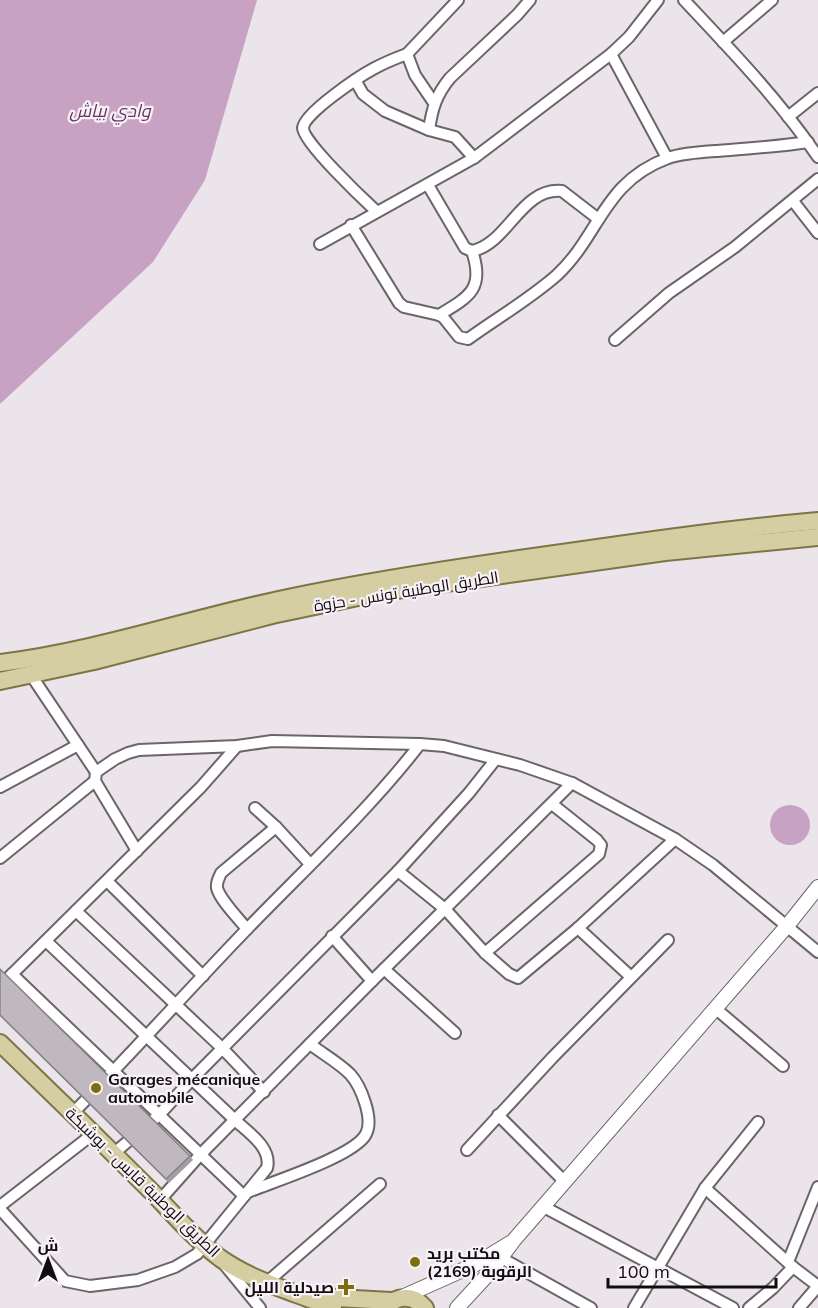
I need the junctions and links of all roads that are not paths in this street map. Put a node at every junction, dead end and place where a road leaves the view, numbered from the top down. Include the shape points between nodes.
1 (458, 0) edge
2 (530, 0) edge
3 (657, 0) edge
4 (684, 0) edge
5 (772, 0) edge
6 (723, 42) junction
7 (407, 54) junction
8 (611, 54) junction
9 (355, 80) junction
10 (818, 93) edge
11 (434, 103) junction
12 (788, 117) junction
13 (429, 130) junction
14 (808, 142) junction
15 (818, 157) edge
16 (474, 158) junction
17 (667, 158) junction
18 (818, 179) edge
19 (428, 185) junction
20 (793, 201) junction
21 (376, 211) junction
22 (597, 218) junction
23 (351, 225) junction
24 (818, 233) edge
25 (320, 244) dead end
26 (471, 251) junction
27 (439, 315) junction
28 (615, 340) dead end
29 (818, 521) edge
30 (818, 537) edge
31 (560, 560) junction
32 (0, 663) edge
33 (28, 668) junction
34 (0, 681) edge
35 (420, 744) junction
36 (78, 745) junction
37 (237, 746) junction
38 (496, 759) junction
39 (95, 777) junction
40 (572, 783) junction
41 (0, 787) edge
42 (552, 804) junction
43 (255, 808) dead end
44 (276, 827) junction
45 (675, 839) junction
46 (137, 851) junction
47 (0, 858) edge
48 (310, 864) junction
49 (398, 871) junction
50 (107, 881) junction
51 (818, 887) edge
52 (445, 909) junction
53 (76, 910) junction
54 (787, 926) junction
55 (578, 928) junction
56 (247, 929) junction
57 (332, 936) junction
58 (668, 940) dead end
59 (46, 941) junction
60 (485, 952) junction
61 (818, 952) edge
62 (384, 969) junction
63 (12, 974) junction
64 (204, 976) junction
65 (631, 977) junction
66 (372, 981) junction
67 (0, 986) edge
68 (176, 1005) junction
69 (715, 1008) junction
70 (455, 1033) dead end
71 (147, 1036) junction
72 (0, 1043) edge
73 (310, 1044) junction
74 (222, 1048) junction
75 (783, 1066) dead end
76 (114, 1071) junction
77 (192, 1079) junction
78 (264, 1092) junction
79 (73, 1113) junction
80 (159, 1115) junction
81 (498, 1115) junction
82 (236, 1121) junction
83 (758, 1122) dead end
84 (93, 1134) junction
85 (467, 1150) dead end
86 (113, 1154) junction
87 (200, 1155) junction
88 (565, 1182) junction
89 (380, 1184) dead end
90 (818, 1187) edge
91 (705, 1188) junction
92 (245, 1194) junction
93 (160, 1200) junction
94 (544, 1207) junction
95 (0, 1208) edge
96 (205, 1245) junction
97 (498, 1256) junction
98 (219, 1257) junction
99 (790, 1264) junction
100 (659, 1267) junction
101 (266, 1283) junction
102 (818, 1286) edge
103 (303, 1295) junction
104 (392, 1302) edge
105 (256, 1307) edge
106 (333, 1308) edge
107 (425, 1308) edge
108 (457, 1308) edge
109 (591, 1308) edge
110 (634, 1308) edge
111 (734, 1308) edge
112 (749, 1308) edge
113 (800, 1308) edge

1 - 7 street
2 - 11 street via 450,78
3 - 8 street
4 - 6 street
5 - 6 street
6 - 12 street
7 - 9 street
7 - 11 street via 415,75
8 - 16 street
8 - 17 street
9 - 13 street via 363,94 385,111
9 - 21 street via 309,116 303,128 328,163
10 - 12 street
11 - 13 street
12 - 14 street
13 - 16 street via 455,137
14 - 15 street
14 - 17 street
16 - 19 street
17 - 22 street via 624,184
18 - 20 street
19 - 21 street
19 - 26 street via 465,248
20 - 24 street
20 - 28 street via 669,293
21 - 23 street
22 - 26 street via 562,191 546,193 521,209 496,238
22 - 27 street via 557,275 468,339 459,337
23 - 25 street
23 - 27 street via 399,303
26 - 27 street via 477,269 473,290
29 - 31 main road, الطريق الوطنية تونس - حزوة via 666,538
30 - 31 main road, الطريق الوطنية تونس - حزوة
31 - 33 main road, الطريق الوطنية تونس - حزوة via 364,583 288,598 89,647
32 - 33 main road, الطريق الوطنية تونس - حزوة
33 - 34 main road, الطريق الوطنية تونس - حزوة
33 - 36 street
35 - 37 street via 272,741
35 - 38 street
35 - 48 street via 390,783
36 - 39 street
36 - 41 street
37 - 39 street via 139,750 115,759
37 - 46 street
38 - 40 street
38 - 49 street
39 - 46 street
39 - 47 street
40 - 42 street
40 - 45 street
42 - 52 street
42 - 60 street via 597,840 601,845 599,854
43 - 44 street
44 - 48 street
44 - 56 street via 221,873 217,882 221,896
45 - 54 street
45 - 55 street
46 - 50 street
48 - 56 street
49 - 52 street
49 - 57 street
50 - 53 street
50 - 64 street
51 - 54 street
52 - 60 street
52 - 62 street
53 - 59 street
53 - 68 street
54 - 61 street
54 - 69 street
55 - 60 street via 518,978
55 - 65 street
56 - 64 street
57 - 66 street
57 - 74 street
58 - 65 street
59 - 63 street
59 - 71 street
62 - 66 street
62 - 70 street
63 - 67 street
63 - 76 street
64 - 68 street
65 - 81 street
66 - 73 street
68 - 71 street
68 - 74 street
69 - 75 street
69 - 88 street
71 - 76 street
71 - 77 street
72 - 79 main road, الطريق الوطنية قابس - بوشبكة
73 - 78 street
73 - 92 street via 348,1072 357,1084 365,1103 366,1134 338,1155
74 - 77 street
74 - 78 street
76 - 79 street
76 - 80 street
77 - 80 street
77 - 82 street
78 - 82 street
79 - 84 main road, الطريق الوطنية قابس - بوشبكة
80 - 86 street
80 - 87 street
81 - 85 street
81 - 88 street
82 - 87 street
82 - 92 street via 268,1156 267,1168
83 - 91 street
84 - 86 main road, الطريق الوطنية قابس - بوشبكة
84 - 95 street
86 - 93 main road, الطريق الوطنية قابس - بوشبكة
87 - 92 street
87 - 93 street
88 - 94 street
89 - 101 street
90 - 99 street
91 - 99 street
91 - 100 street
92 - 96 street
93 - 96 main road, الطريق الوطنية قابس - بوشبكة
94 - 97 street
94 - 100 street
95 - 96 street via 57,1273 76,1284 138,1280 175,1267
96 - 98 main road, الطريق الوطنية قابس - بوشبكة
97 - 104 street
97 - 108 street
97 - 109 street
98 - 101 main road, الطريق الوطنية قابس - بوشبكة
98 - 105 street
99 - 102 street
99 - 112 street
100 - 110 street
100 - 111 street
101 - 103 main road, الطريق الوطنية قابس - بوشبكة
102 - 113 street
103 - 104 main road, الطريق الوطنية قابس - بوشبكة
103 - 106 main road, الطريق الوطنية قابس - بوشبكة
104 - 107 main road, الطريق الوطنية قابس - بوشبكة via 416,1300

